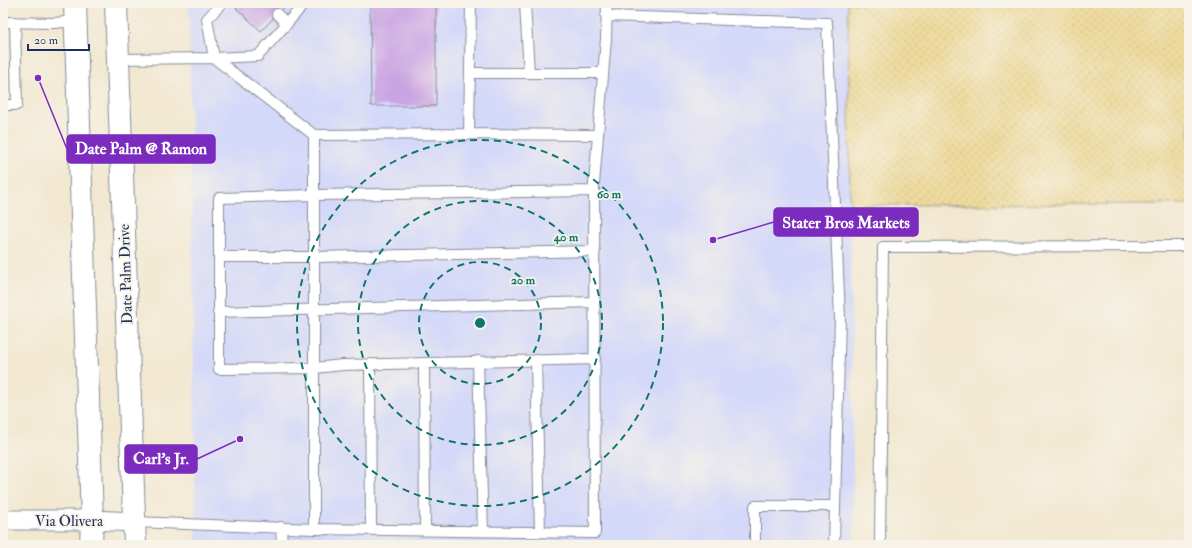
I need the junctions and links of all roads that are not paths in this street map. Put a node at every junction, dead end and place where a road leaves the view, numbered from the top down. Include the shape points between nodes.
1 (116, 3) edge
2 (222, 3) edge
3 (305, 3) edge
4 (470, 3) edge
5 (525, 3) edge
6 (607, 3) edge
7 (75, 12) edge
8 (277, 14) dead end
9 (606, 16) junction
10 (3, 22) edge
11 (15, 22) junction
12 (287, 24) junction
13 (214, 58) junction
14 (118, 59) junction
15 (470, 73) junction
16 (529, 73) junction
17 (603, 73) junction
18 (3, 105) edge
19 (469, 134) junction
20 (314, 135) junction
21 (598, 135) junction
22 (594, 191) junction
23 (314, 195) junction
24 (1189, 246) edge
25 (594, 251) junction
26 (218, 257) junction
27 (314, 257) junction
28 (595, 302) junction
29 (314, 310) junction
30 (218, 312) junction
31 (595, 359) junction
32 (536, 360) junction
33 (478, 361) junction
34 (424, 363) junction
35 (370, 364) junction
36 (314, 368) junction
37 (835, 506) junction
38 (3, 520) edge
39 (92, 520) junction
40 (135, 522) junction
41 (281, 527) junction
42 (314, 529) junction
43 (371, 529) junction
44 (425, 530) junction
45 (483, 531) junction
46 (540, 532) junction
47 (91, 545) edge
48 (135, 545) edge
49 (282, 545) edge
50 (755, 545) edge
51 (834, 545) edge
52 (880, 545) edge

1 - 14 main road, Date Palm Drive
2 - 13 lane via 207,19
3 - 12 lane
4 - 15 lane
5 - 16 lane
6 - 9 lane
7 - 11 lane via 54,23
7 - 39 main road
8 - 12 lane
9 - 17 lane
9 - 37 lane via 827,23 840,318
10 - 11 lane
11 - 18 lane via 17,105
12 - 13 lane via 258,56
13 - 14 lane
13 - 20 lane
14 - 40 main road, Date Palm Drive
15 - 16 lane
15 - 19 lane
16 - 17 lane
17 - 21 lane
19 - 20 lane
19 - 21 lane
20 - 23 lane
21 - 22 lane
22 - 23 lane
22 - 25 lane
23 - 26 lane via 218,198
23 - 27 lane
24 - 52 lane via 883,247
25 - 27 lane
25 - 28 lane
26 - 27 lane
26 - 30 lane
27 - 29 lane
28 - 29 lane
28 - 31 lane
29 - 30 lane
29 - 36 lane
30 - 36 lane via 219,369
31 - 32 lane
31 - 46 lane via 595,533
32 - 33 lane
32 - 46 lane
33 - 34 lane
33 - 45 lane
34 - 35 lane
34 - 44 lane
35 - 36 lane
35 - 43 lane
36 - 42 lane
37 - 50 lane via 755,506
37 - 51 lane
38 - 39 street, Via Olivera
39 - 40 street, Via Olivera
39 - 47 main road
40 - 41 lane
40 - 48 main road, Date Palm Drive
41 - 42 lane
41 - 49 lane
42 - 43 lane
43 - 44 lane
44 - 45 lane
45 - 46 lane

